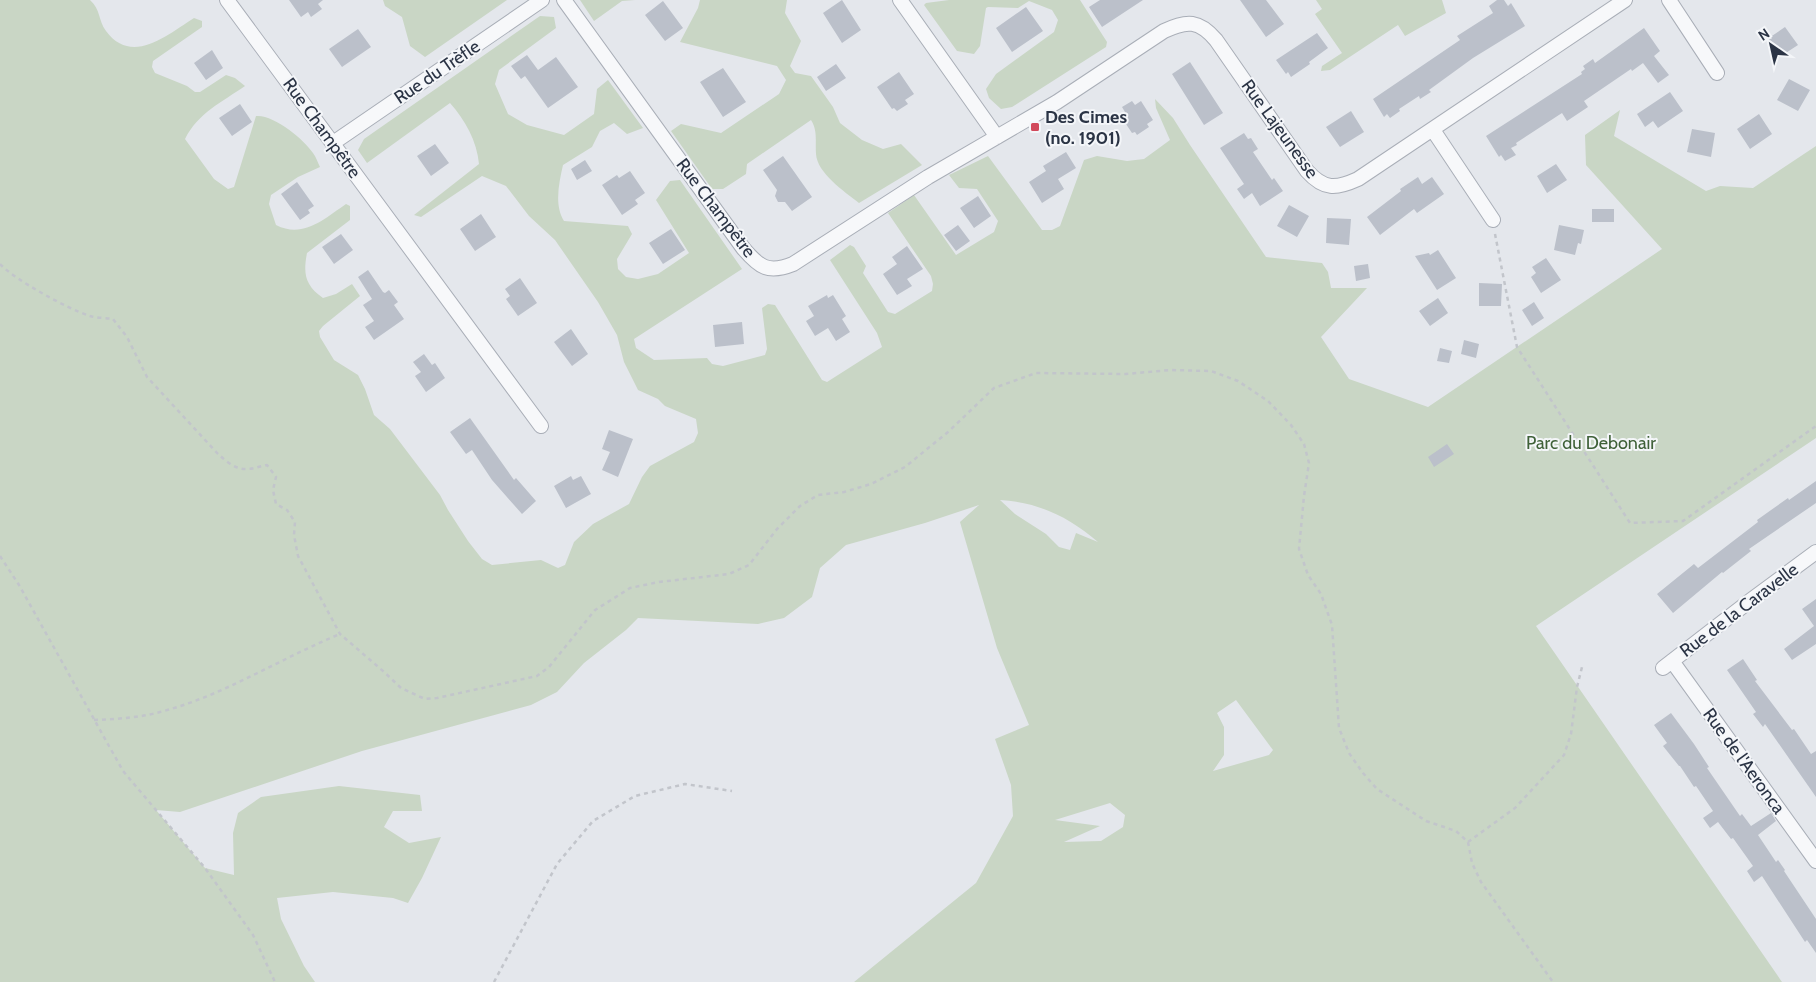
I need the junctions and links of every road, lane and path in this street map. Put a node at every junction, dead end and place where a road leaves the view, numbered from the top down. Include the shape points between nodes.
1 (227, 0) edge
2 (542, 0) edge
3 (564, 0) edge
4 (900, 0) edge
5 (1625, 0) edge
6 (1669, 0) edge
7 (1196, 24) joint
8 (1717, 73) dead end
9 (1433, 130) junction
10 (997, 137) junction
11 (333, 143) junction
12 (1493, 220) joint
13 (0, 264) edge
14 (541, 426) dead end
15 (1816, 426) edge
16 (1816, 552) edge
17 (0, 556) edge
18 (340, 634) junction
19 (1668, 665) joint
20 (1582, 666) dead end
21 (94, 720) junction
22 (732, 791) dead end
23 (1468, 842) junction
24 (1816, 861) edge
25 (275, 982) edge
26 (494, 982) edge
27 (1553, 982) edge

1 - 11 street, Rue Champêtre
2 - 11 street, Rue du Trèfle
3 - 10 street, Rue Champêtre via 744,248 755,262 766,268 780,269 792,264 894,197
4 - 10 street
5 - 9 street, Rue Lajeunesse
6 - 8 street
7 - 9 street, Rue Lajeunesse via 1207,29 1216,40 1317,182 1331,187 1345,185
7 - 10 street, Rue Champêtre via 1180,23 1164,30 1057,102
9 - 12 street
11 - 14 street, Rue Champêtre
12 - 15 path via 1517,347 1630,523 1684,521
13 - 18 path via 24,282 67,306 91,316 113,319 127,337 147,377 227,463 248,470 267,466 276,477 273,490 276,504 286,510 295,522 298,556
16 - 19 street, Rue de la Caravelle
17 - 21 path
18 - 21 path via 196,701 158,713
18 - 23 path via 401,688 425,699 537,676 595,610 630,588 734,573 749,565 800,506 818,495 871,484 905,468 994,388 1036,373 1211,371 1238,381 1268,401 1304,444 1310,463 1299,549 1332,625 1338,728 1349,753 1377,789 1426,821 1456,831
19 - 24 street, Rue de l'Aeronca
20 - 23 path via 1571,734 1564,755 1514,808
21 - 25 path via 123,771 205,868 254,935
22 - 26 path via 684,784 635,796 593,821 557,864
23 - 27 path via 1472,864 1481,882

